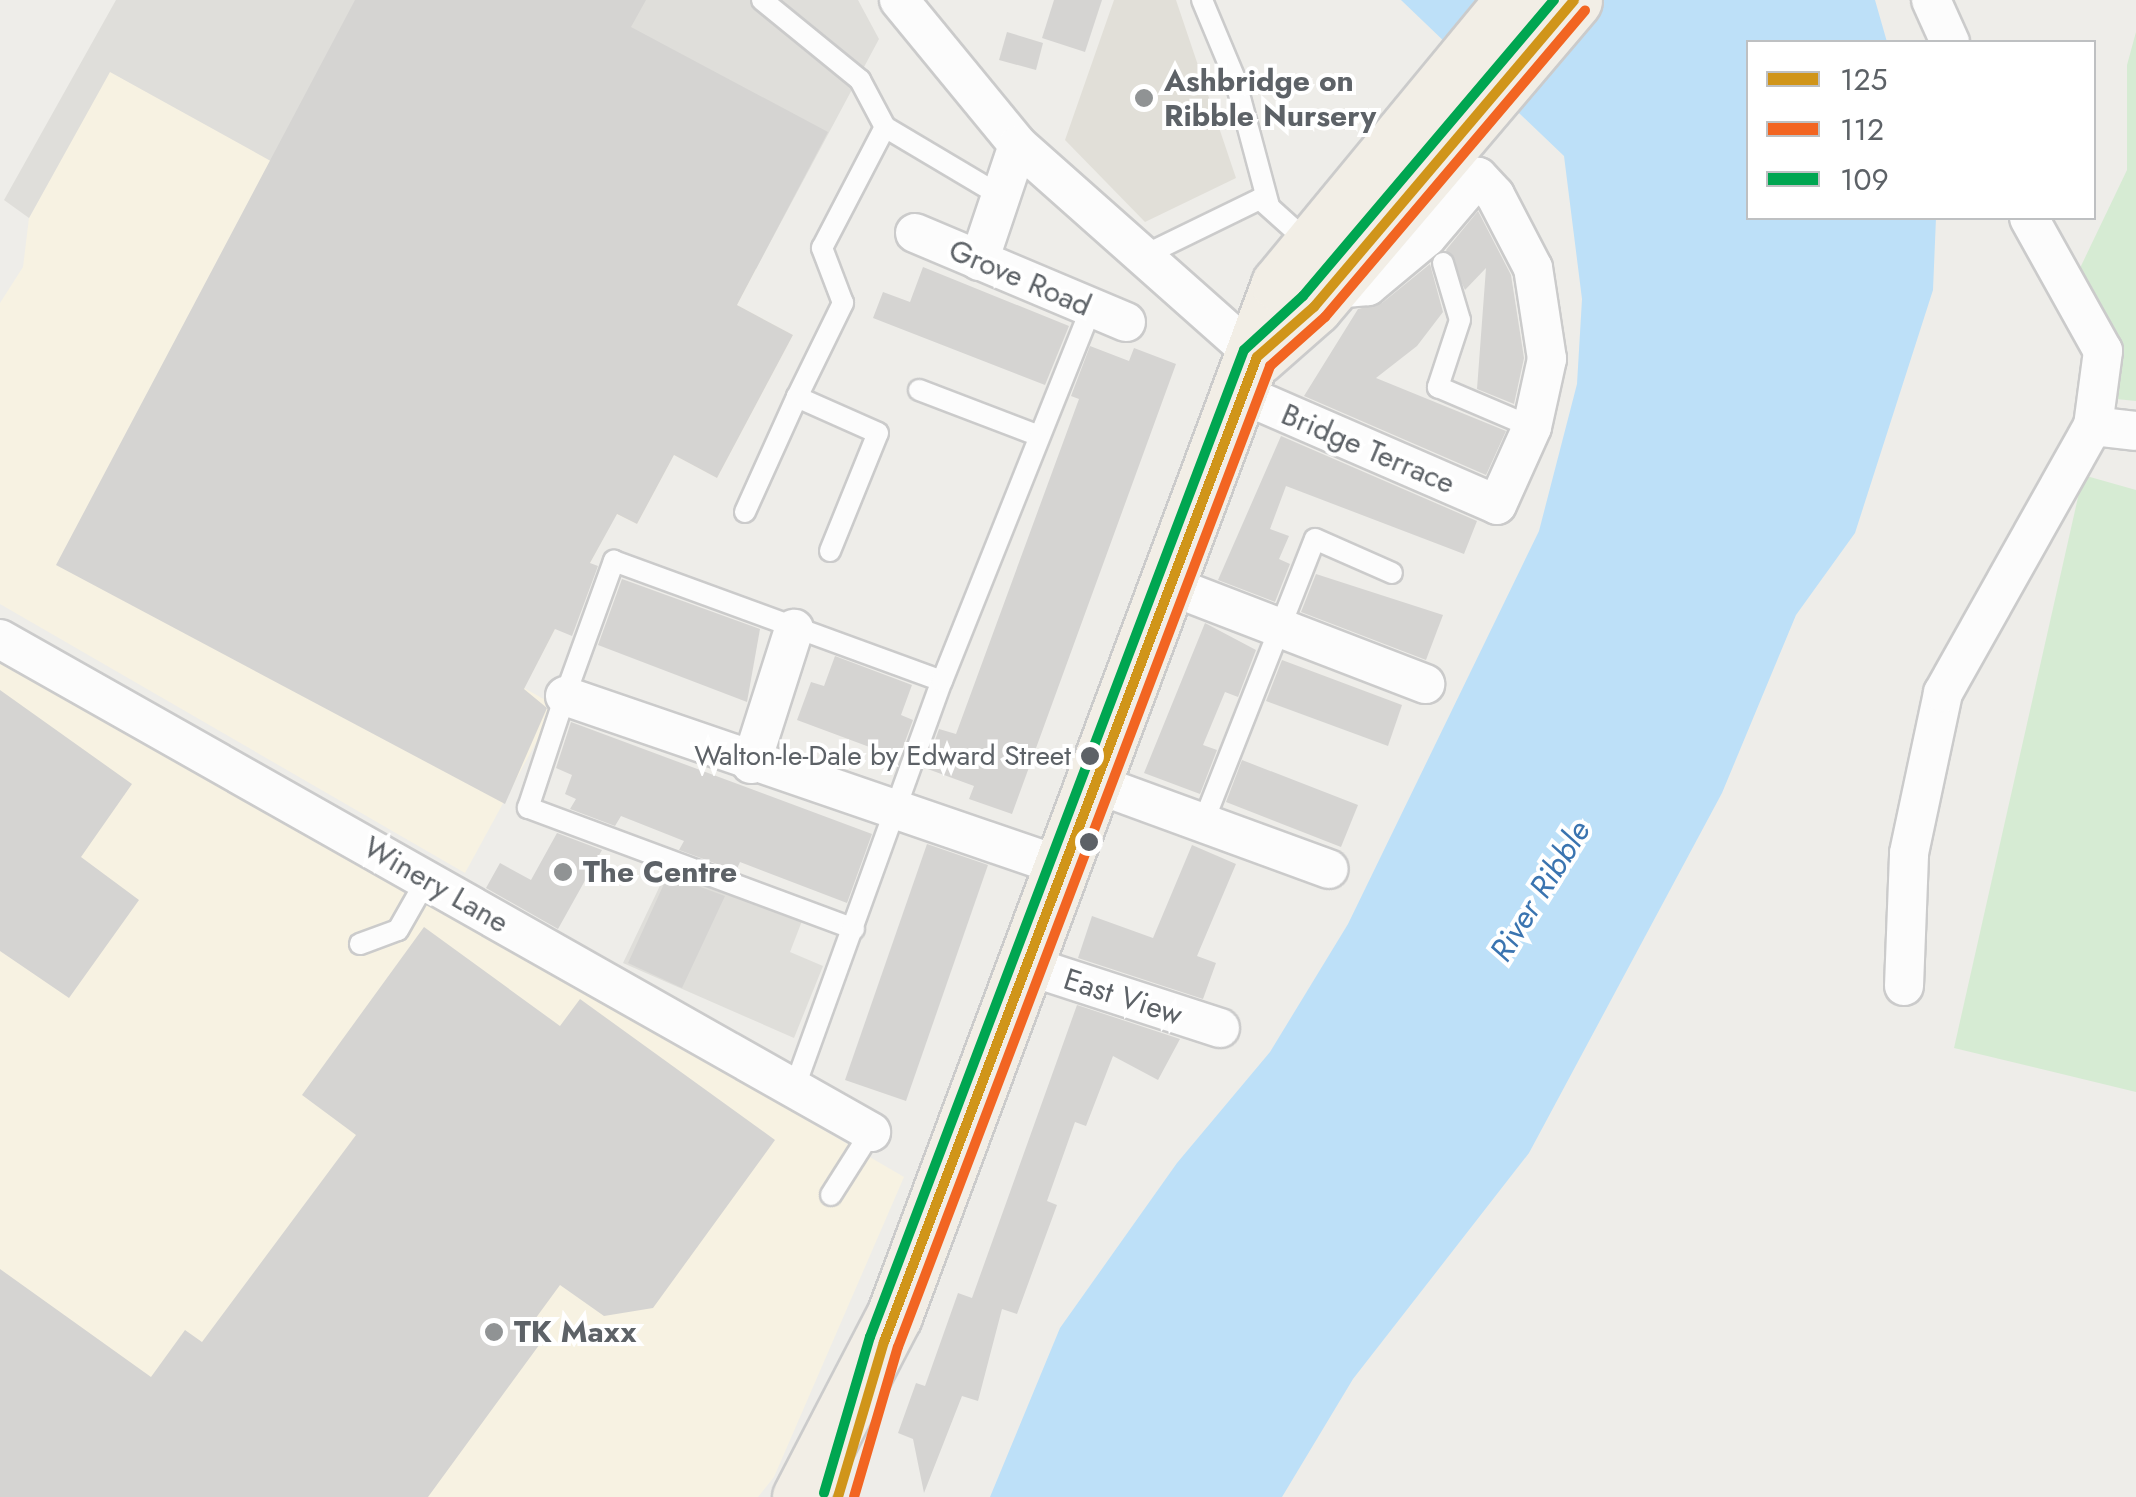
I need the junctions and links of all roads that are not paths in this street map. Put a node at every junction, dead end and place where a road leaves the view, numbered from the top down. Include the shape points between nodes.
1 (762, 0) edge
2 (900, 0) edge
3 (1202, 0) edge
4 (1512, 0) edge
5 (1574, 0) edge
6 (1930, 0) edge
7 (1949, 40) edge
8 (1476, 79) junction
9 (885, 128) junction
10 (1018, 145) junction
11 (1001, 196) junction
12 (1268, 206) junction
13 (2030, 220) edge
14 (915, 233) dead end
15 (1141, 258) junction
16 (979, 261) junction
17 (1443, 263) dead end
18 (1319, 266) junction
19 (1108, 315) joint
20 (1248, 375) junction
21 (919, 390) dead end
22 (797, 397) junction
23 (2093, 426) junction
24 (1532, 428) junction
25 (2136, 431) edge
26 (1037, 435) junction
27 (745, 512) dead end
28 (830, 551) dead end
29 (1392, 573) dead end
30 (1166, 584) junction
31 (794, 630) junction
32 (1279, 630) junction
33 (0, 639) edge
34 (942, 682) junction
35 (1425, 684) dead end
36 (565, 696) junction
37 (750, 764) junction
38 (1091, 782) junction
39 (896, 814) junction
40 (1203, 823) junction
41 (1060, 866) junction
42 (1330, 869) dead end
43 (427, 879) junction
44 (854, 929) junction
45 (360, 944) dead end
46 (1026, 966) junction
47 (1904, 986) dead end
48 (1220, 1028) dead end
49 (794, 1089) junction
50 (871, 1132) joint
51 (831, 1195) dead end
52 (884, 1342) junction
53 (800, 1497) edge
54 (838, 1497) edge

1 - 9 lane via 860,80
2 - 10 street, Bridge Terrace
3 - 12 lane via 1234,79
4 - 8 highway
5 - 8 highway
6 - 7 street
8 - 18 highway
9 - 11 lane
9 - 22 lane via 822,248 843,302
10 - 11 street
10 - 15 street, Bridge Terrace
11 - 16 street
12 - 15 lane via 1260,199
12 - 18 lane
13 - 23 street via 2102,351
14 - 16 street, Grove Road
15 - 20 street, Bridge Terrace
16 - 19 street, Grove Road
17 - 24 lane via 1460,320 1438,386
18 - 20 highway via 1280,284
18 - 24 street via 1368,286 1428,237 1478,177 1522,242 1542,300 1547,360
19 - 26 lane
20 - 24 street, Bridge Terrace via 1497,505
20 - 30 highway
21 - 26 lane
22 - 27 lane
22 - 28 lane via 878,433
23 - 25 street
23 - 47 street via 1943,693 1909,853
26 - 34 lane
29 - 32 lane via 1315,539
30 - 32 street
30 - 38 highway
31 - 34 lane
31 - 36 lane via 614,561
31 - 37 street
32 - 35 street
32 - 40 lane
33 - 43 street, Winery Lane
34 - 39 lane
36 - 37 street
36 - 44 lane via 528,808
37 - 39 street
38 - 40 street
38 - 41 highway
39 - 41 street
39 - 44 lane
40 - 42 street
41 - 46 highway
43 - 45 lane via 398,930
43 - 49 street, Winery Lane
44 - 49 lane
46 - 48 street, East View
46 - 52 highway
49 - 50 street, Winery Lane
50 - 51 lane
52 - 53 highway
52 - 54 highway

